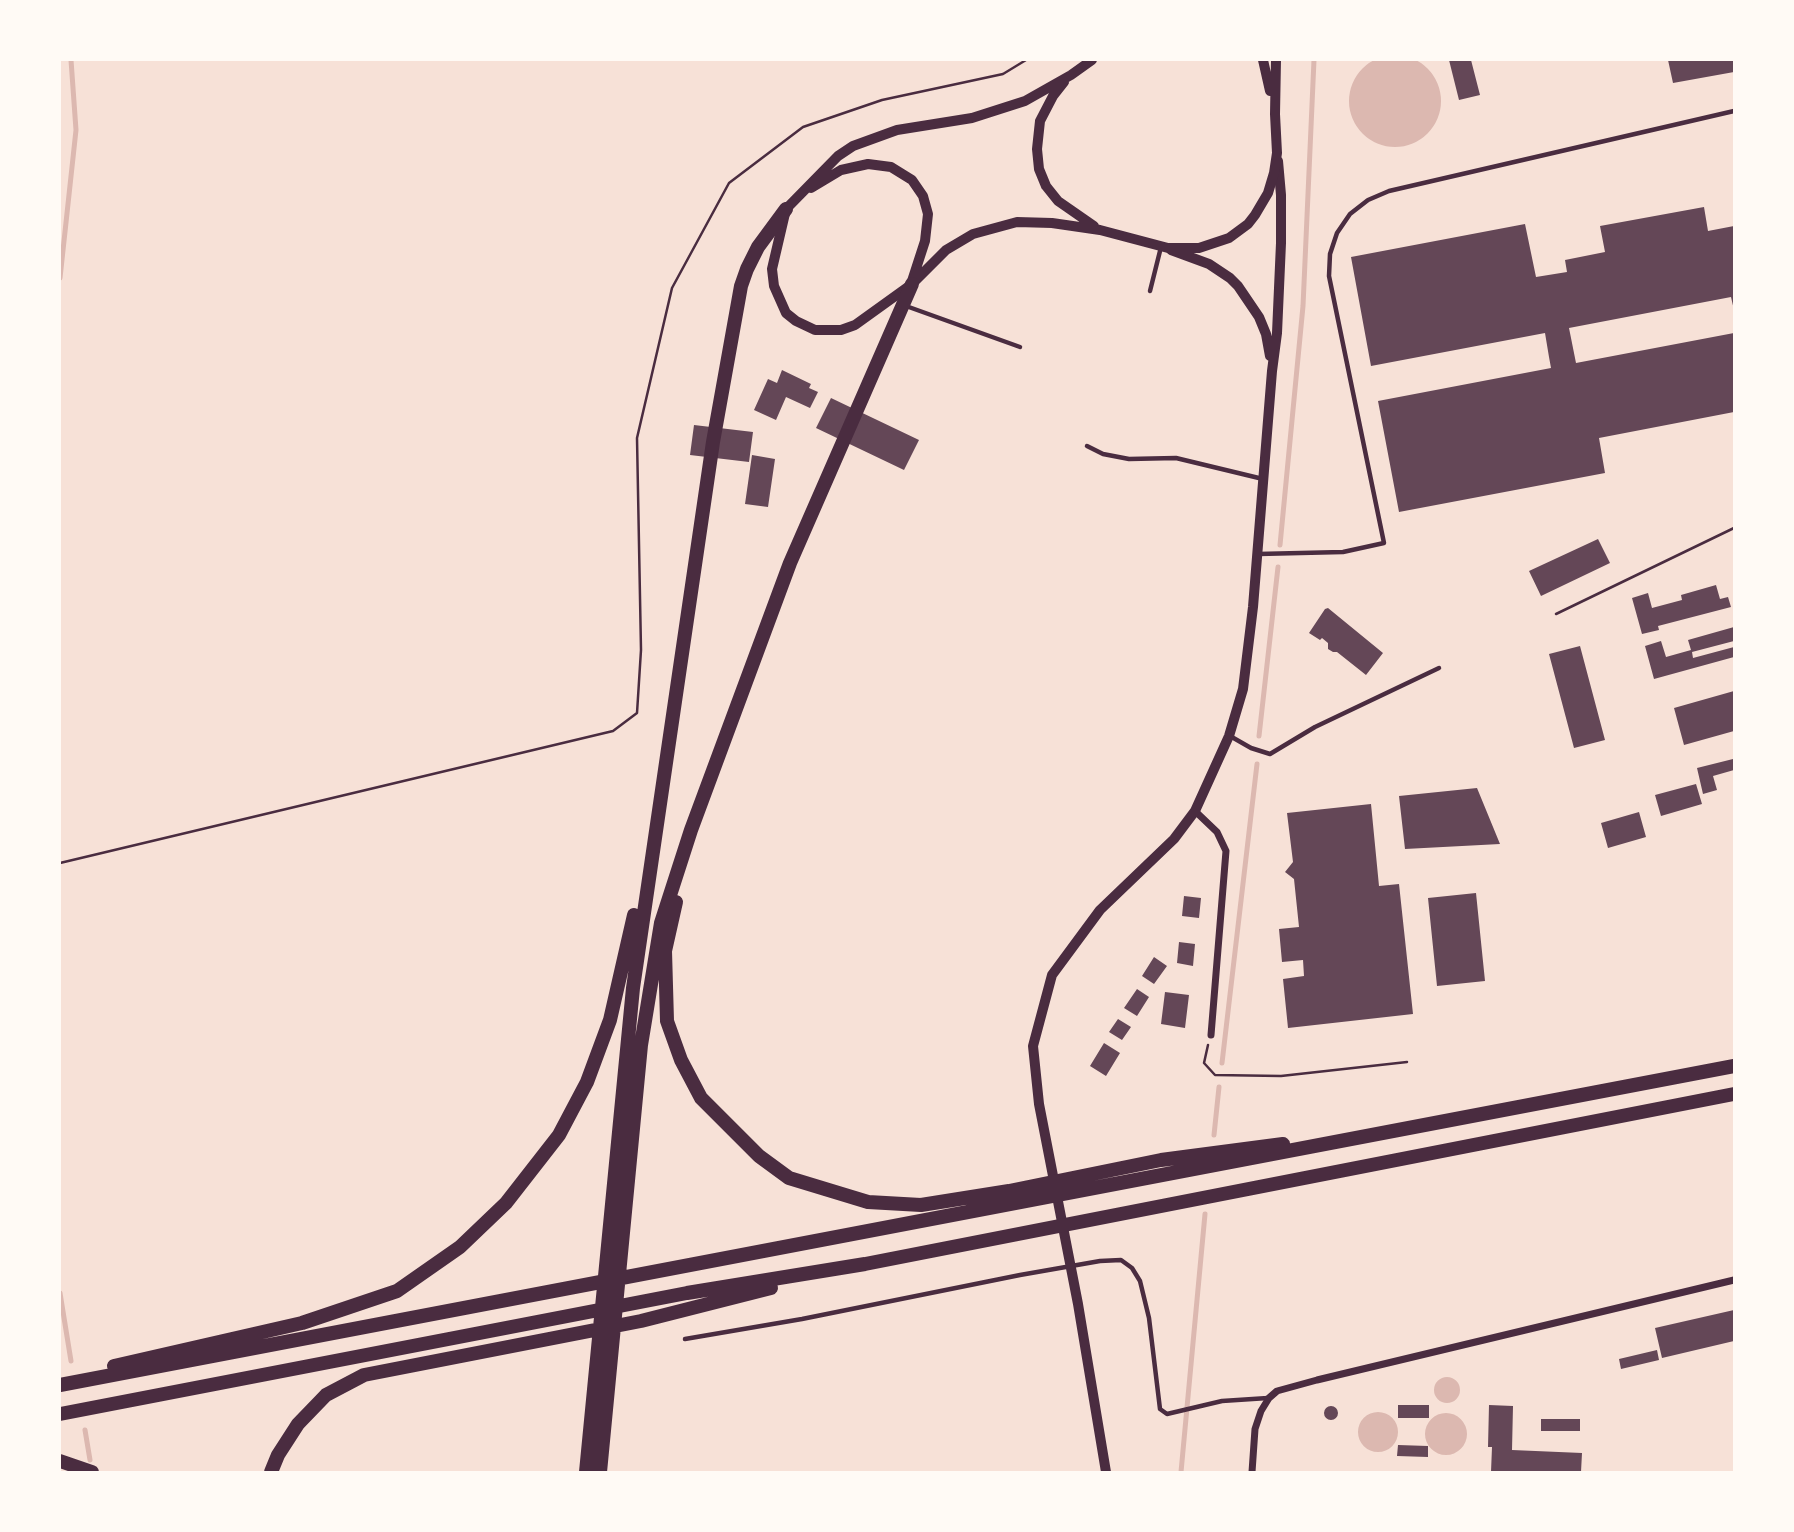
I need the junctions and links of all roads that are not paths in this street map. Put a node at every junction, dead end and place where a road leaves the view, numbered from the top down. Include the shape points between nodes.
1 (1092, 60) edge
2 (1263, 60) edge
3 (1276, 60) edge
4 (1071, 75) junction
5 (1734, 111) edge
6 (1275, 114) junction
7 (1277, 153) junction
8 (790, 204) junction
9 (1100, 230) junction
10 (1165, 247) junction
11 (912, 284) junction
12 (1150, 290) dead end
13 (902, 305) junction
14 (1020, 347) dead end
15 (1272, 371) junction
16 (1087, 446) dead end
17 (1263, 479) junction
18 (1257, 554) junction
19 (1439, 668) dead end
20 (1229, 736) junction
21 (663, 791) junction
22 (1195, 811) junction
23 (691, 830) junction
24 (1211, 1035) road end
25 (1734, 1066) edge
26 (1734, 1094) edge
27 (1444, 1122) junction
28 (620, 1185) junction
29 (865, 1264) junction
30 (1734, 1280) edge
31 (685, 1339) dead end
32 (60, 1378) edge
33 (60, 1385) edge
34 (1269, 1398) junction
35 (600, 1401) junction
36 (60, 1414) edge
37 (60, 1461) edge
38 (92, 1472) edge
39 (271, 1472) edge
40 (586, 1472) edge
41 (600, 1472) edge
42 (1106, 1472) edge
43 (1252, 1472) edge

1 - 4 main road
2 - 6 main road
3 - 6 main road
4 - 8 main road via 1005,109 897,130 853,146
4 - 9 main road via 1040,121 1038,160 1051,194
5 - 18 lane via 1389,191 1350,214 1337,233 1329,276 1384,544 1343,552
6 - 7 main road
7 - 10 main road via 1268,193 1248,224 1209,246
7 - 15 street via 1281,243
8 - 11 main road via 831,175 855,165 879,164 902,173 923,196 928,214
8 - 11 main road via 772,269 779,301 796,321 815,330 841,330 865,320
8 - 21 highway via 752,257 741,286 713,442
9 - 10 main road
9 - 11 main road via 1034,222 987,229 946,250
10 - 12 lane
10 - 15 street via 1209,264 1238,286 1266,334
11 - 13 highway
13 - 14 lane
13 - 23 highway via 790,563
15 - 17 street
16 - 17 lane via 1129,459 1176,458
17 - 18 street
18 - 20 street via 1243,689
19 - 20 lane via 1315,727 1270,754
20 - 22 street
21 - 28 highway via 636,962
21 - 32 highway via 610,1020 587,1082 559,1135 506,1203 460,1247 397,1291 302,1323
22 - 24 street via 1217,832 1226,851
22 - 42 street via 1174,839 1100,910 1052,975 1033,1046
23 - 27 highway via 666,951 667,1021 701,1098 759,1156 789,1178 868,1202 921,1205 1161,1160
23 - 28 highway via 659,934
25 - 27 highway
26 - 29 highway
27 - 33 highway
28 - 35 highway
29 - 36 highway via 687,1293
29 - 39 highway via 641,1321 364,1375 326,1395 298,1424
30 - 34 street via 1317,1380 1277,1391
31 - 34 lane via 1121,1260 1140,1281 1160,1409 1167,1414 1222,1401
34 - 43 street via 1255,1429
35 - 40 highway
35 - 41 highway
37 - 38 highway

